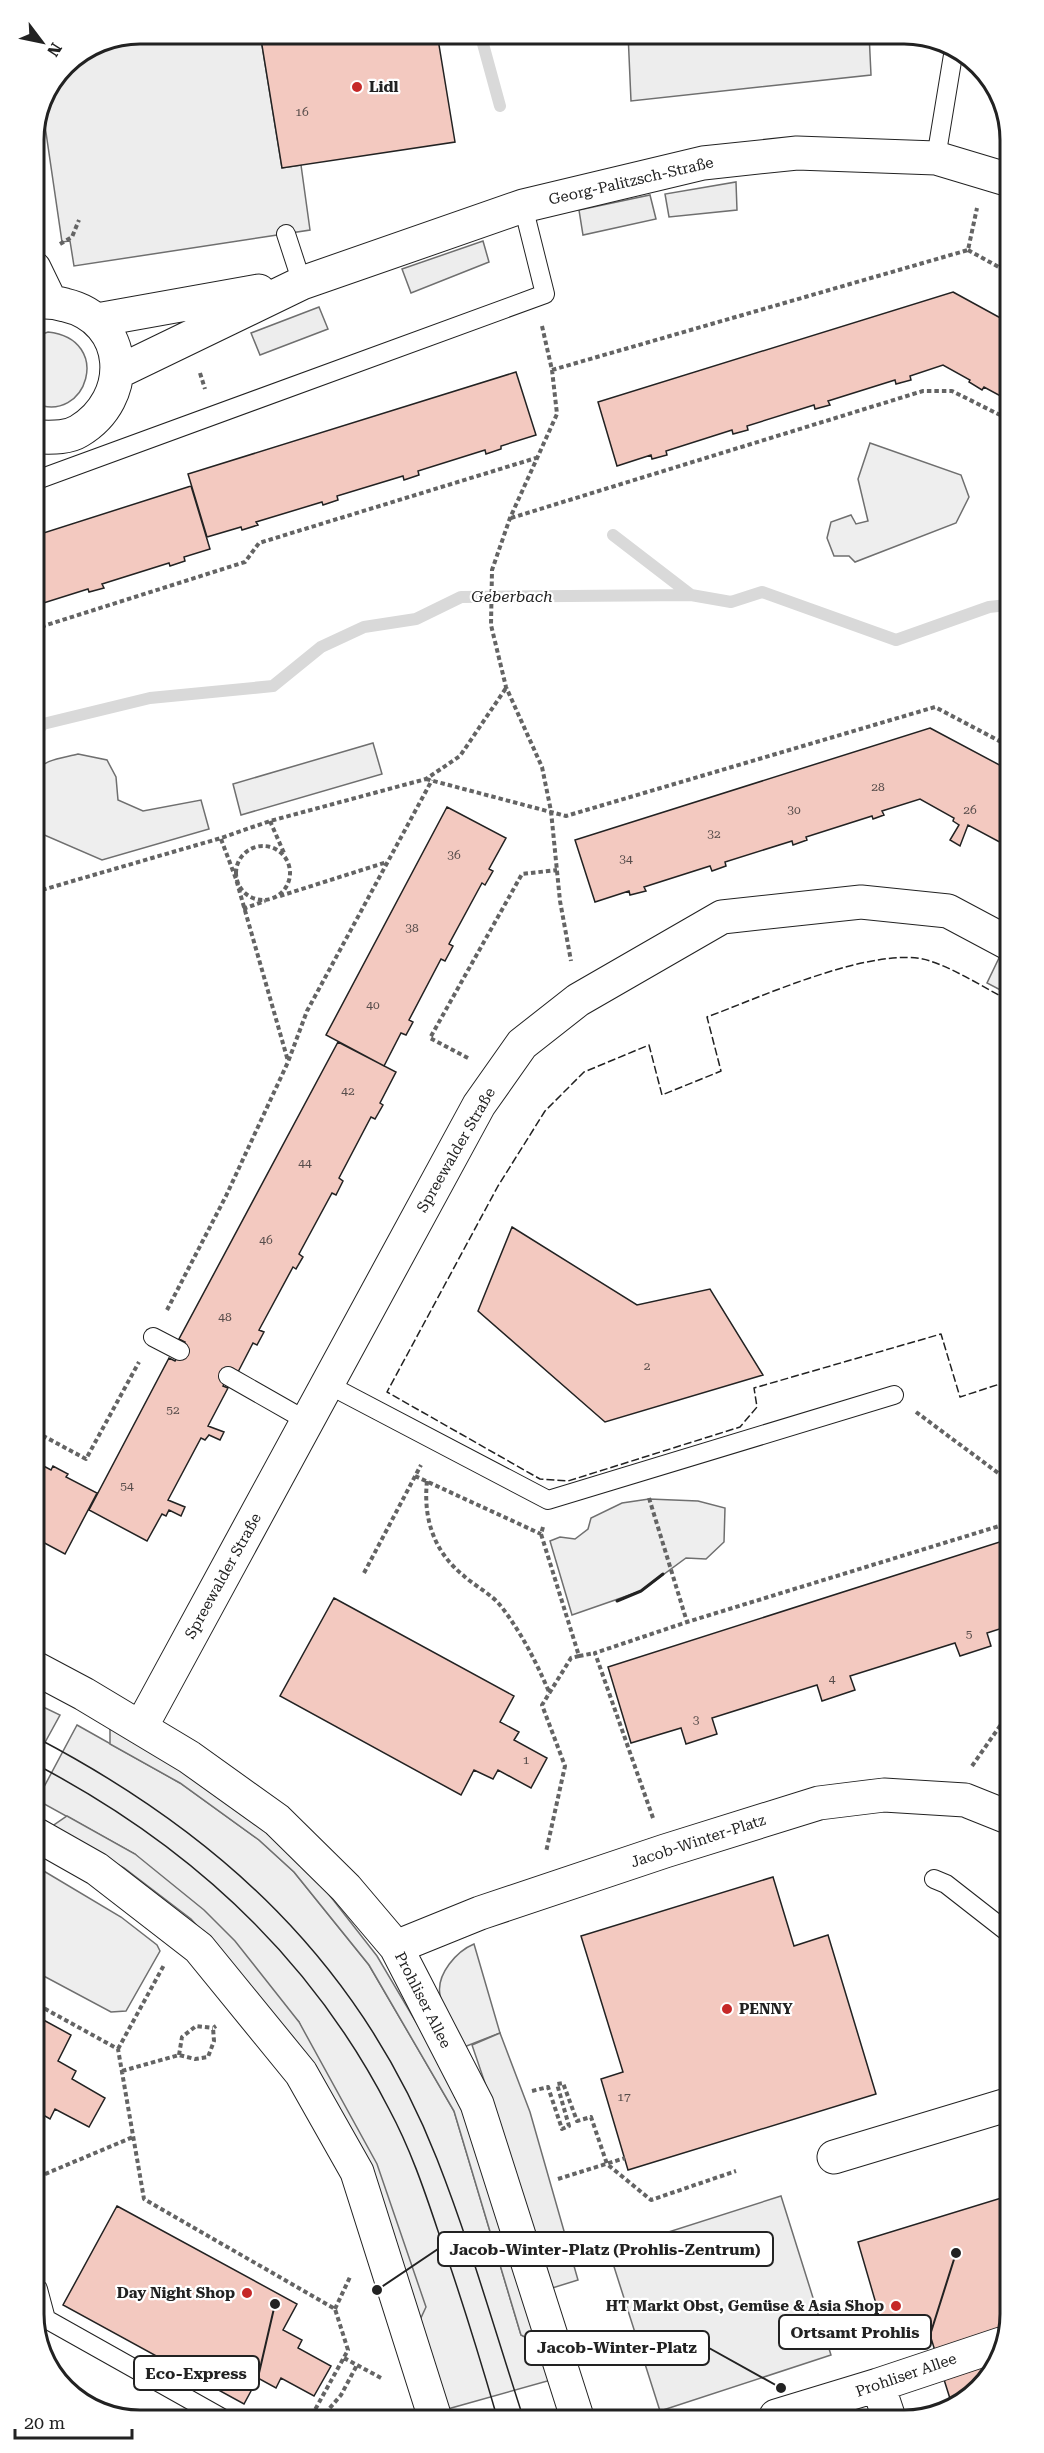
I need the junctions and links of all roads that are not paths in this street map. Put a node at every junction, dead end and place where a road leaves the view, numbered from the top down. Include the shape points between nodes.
1 (953, 56) edge
2 (936, 158) junction
3 (995, 176) edge
4 (523, 206) junction
5 (286, 234) dead end
6 (302, 283) junction
7 (44, 302) edge
8 (97, 320) junction
9 (118, 372) junction
10 (44, 437) edge
11 (44, 477) edge
12 (1000, 939) edge
13 (153, 1337) road end
14 (180, 1351) dead end
15 (228, 1376) dead end
16 (327, 1384) junction
17 (894, 1395) road end
18 (307, 1421) junction
19 (44, 1674) edge
20 (141, 1727) junction
21 (1000, 1814) edge
22 (44, 1839) edge
23 (934, 1879) dead end
24 (1000, 1926) edge
25 (396, 1947) junction
26 (1000, 2107) edge
27 (834, 2157) dead end
28 (44, 2312) edge
29 (994, 2347) edge
30 (883, 2400) edge
31 (206, 2409) edge
32 (432, 2409) edge
33 (575, 2410) edge
34 (817, 2410) edge

1 - 2 lane
2 - 3 street, Georg-Palitzsch-Straße
2 - 4 street, Georg-Palitzsch-Straße via 797,153 703,163
4 - 6 street, Georg-Palitzsch-Straße
4 - 11 lane via 545,294
5 - 6 lane
6 - 8 street, Georg-Palitzsch-Straße
6 - 9 street, Georg-Palitzsch-Straße
7 - 8 street via 80,308
8 - 9 street via 112,341
9 - 10 street via 106,408 78,432
12 - 16 street, Spreewalder Straße via 948,911 861,902 722,917 578,1000 522,1044 479,1106
13 - 14 lane
15 - 18 lane
16 - 17 lane via 548,1500
16 - 18 street, Spreewalder Straße
18 - 20 street, Spreewalder Straße
19 - 20 street, Prohliser Allee
20 - 25 street, Prohliser Allee via 277,1820 346,1888
21 - 25 street, Jacob-Winter-Platz via 965,1800 884,1796 819,1803 537,1894
22 - 32 street via 97,1869 199,1948 301,2073 357,2172
23 - 24 lane
25 - 33 street, Prohliser Allee via 477,2104
26 - 27 street
28 - 31 lane via 46,2319
29 - 30 street, Prohliser Allee
30 - 34 street, Prohliser Allee

